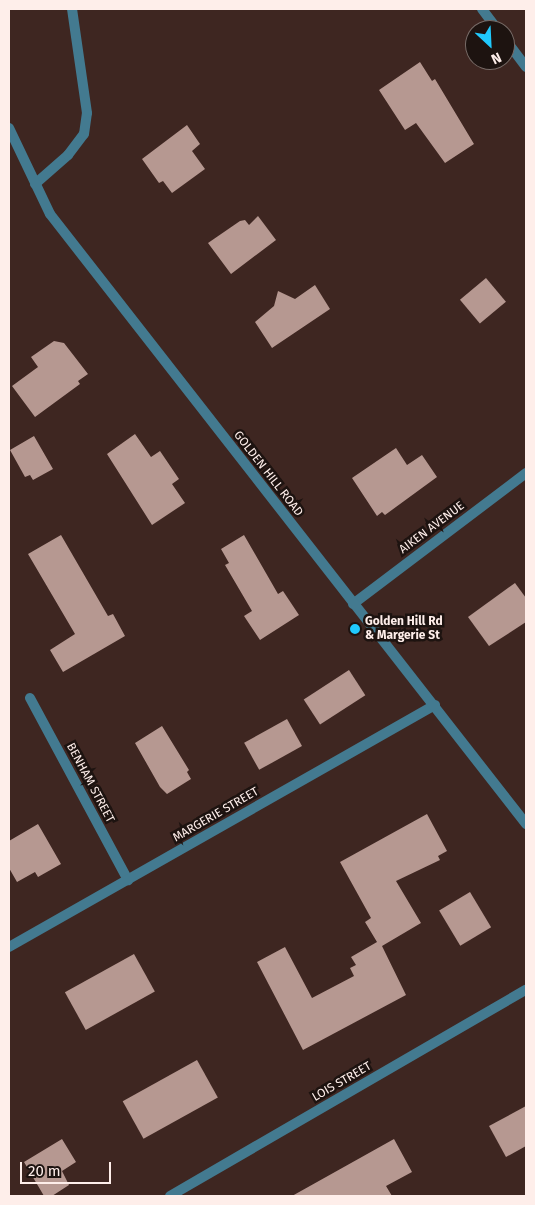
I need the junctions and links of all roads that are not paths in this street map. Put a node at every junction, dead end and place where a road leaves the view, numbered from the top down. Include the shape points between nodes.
1 (72, 9) edge
2 (482, 9) edge
3 (490, 20) edge
4 (515, 52) edge
5 (526, 67) edge
6 (9, 128) edge
7 (35, 184) junction
8 (526, 473) edge
9 (353, 604) junction
10 (30, 698) dead end
11 (435, 706) junction
12 (526, 824) edge
13 (128, 880) junction
14 (9, 947) edge
15 (526, 990) edge
16 (170, 1196) edge

1 - 7 street via 87,113 84,134 68,155
2 - 3 street
4 - 5 street
6 - 7 street, GOLDEN HILL ROAD
7 - 9 street, GOLDEN HILL ROAD via 50,214
8 - 9 street, AIKEN AVENUE
9 - 11 street, GOLDEN HILL ROAD
10 - 13 street, BENHAM STREET
11 - 12 street, GOLDEN HILL ROAD
11 - 13 street, MARGERIE STREET
13 - 14 street, MARGERIE STREET
15 - 16 street, LOIS STREET

